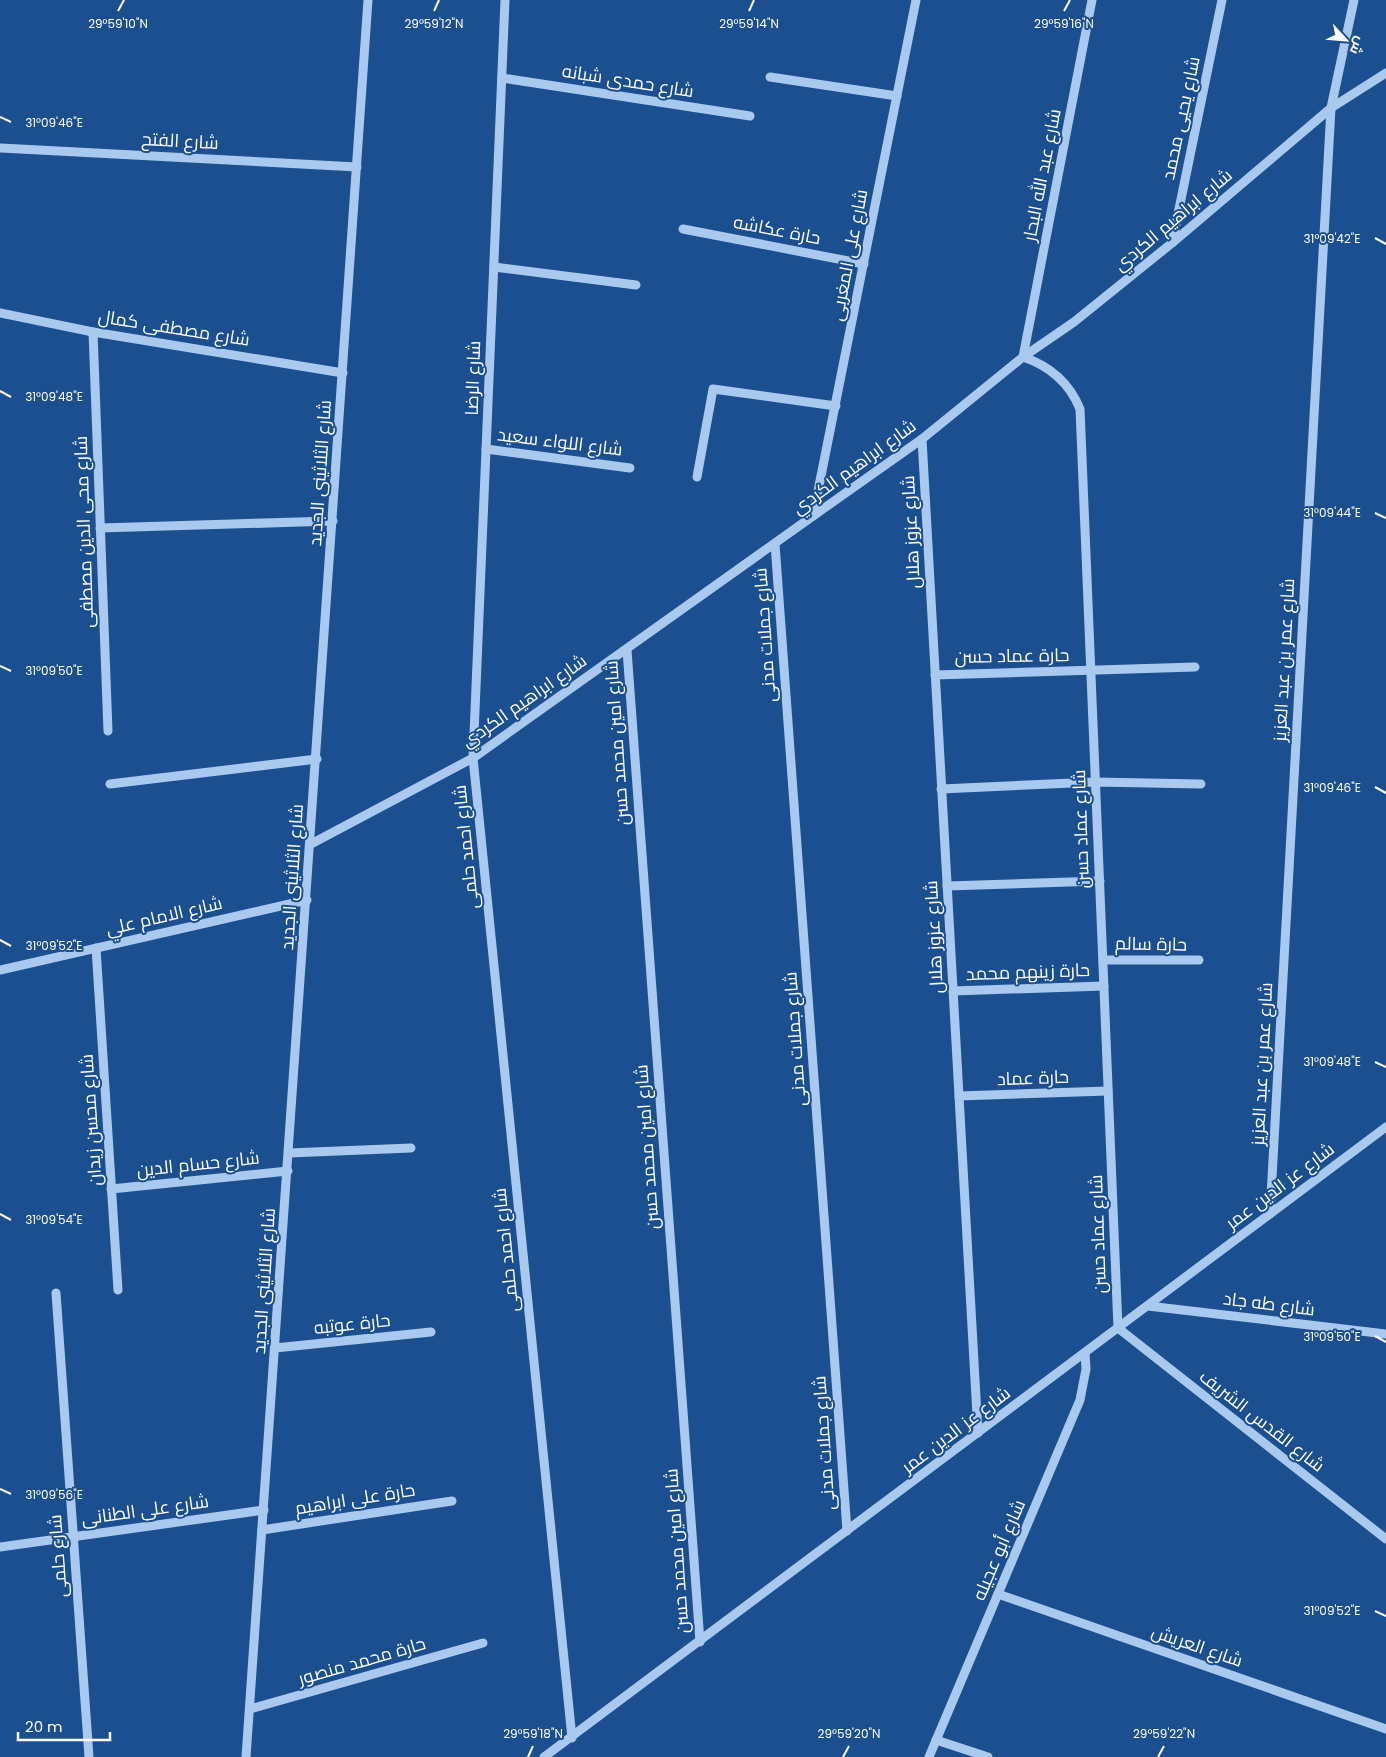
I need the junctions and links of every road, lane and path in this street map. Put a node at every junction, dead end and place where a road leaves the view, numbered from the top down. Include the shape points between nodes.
1 (368, 0) edge
2 (505, 0) edge
3 (916, 0) edge
4 (1092, 0) edge
5 (1222, 0) edge
6 (1354, 0) edge
7 (1386, 73) edge
8 (770, 77) dead end
9 (502, 78) junction
10 (897, 96) junction
11 (1331, 108) junction
12 (750, 116) dead end
13 (1, 148) edge
14 (357, 167) junction
15 (684, 229) dead end
16 (1172, 243) junction
17 (864, 264) junction
18 (494, 267) junction
19 (636, 285) dead end
20 (0, 313) edge
21 (93, 332) junction
22 (1024, 357) junction
23 (343, 373) junction
24 (836, 406) junction
25 (922, 439) junction
26 (486, 449) junction
27 (630, 468) dead end
28 (697, 477) dead end
29 (813, 516) junction
30 (333, 521) junction
31 (100, 528) junction
32 (775, 544) junction
33 (627, 650) junction
34 (1195, 668) dead end
35 (1091, 670) junction
36 (935, 675) junction
37 (108, 732) dead end
38 (473, 758) junction
39 (317, 759) junction
40 (1095, 782) junction
41 (110, 784) dead end
42 (1201, 784) dead end
43 (941, 789) junction
44 (311, 844) junction
45 (1100, 881) junction
46 (947, 886) junction
47 (307, 900) junction
48 (96, 948) junction
49 (1103, 960) junction
50 (1199, 960) dead end
51 (0, 970) edge
52 (1104, 986) junction
53 (953, 991) junction
54 (1108, 1091) junction
55 (959, 1096) junction
56 (1386, 1127) edge
57 (411, 1148) dead end
58 (289, 1153) junction
59 (288, 1171) junction
60 (112, 1189) junction
61 (1270, 1214) junction
62 (118, 1290) dead end
63 (56, 1293) dead end
64 (1148, 1306) junction
65 (1118, 1328) junction
66 (432, 1332) dead end
67 (1386, 1334) edge
68 (275, 1348) junction
69 (1085, 1353) junction
70 (978, 1433) junction
71 (452, 1501) dead end
72 (264, 1510) junction
73 (262, 1530) junction
74 (847, 1531) junction
75 (73, 1537) junction
76 (1386, 1539) edge
77 (0, 1547) edge
78 (998, 1594) junction
79 (700, 1642) junction
80 (483, 1643) dead end
81 (250, 1709) junction
82 (1386, 1729) edge
83 (572, 1738) junction
84 (936, 1740) junction
85 (89, 1757) edge
86 (246, 1757) edge
87 (544, 1757) edge
88 (929, 1757) edge
89 (988, 1757) edge

1 - 14 street, شارع الثلاثينى الجديد
2 - 9 street, شارع الرضا
3 - 10 street, شارع على المغربى
4 - 22 street, شارع عبد الله البحار
5 - 16 street, شارع يحيى محمد
6 - 11 street, شارع عمر بن عبد العزيز
7 - 11 street, شارع ابراهيم الكردي
8 - 10 street
9 - 12 street, شارع حمدى شبانه
9 - 18 street, شارع الرضا
10 - 17 street, شارع على المغربى
11 - 16 street, شارع ابراهيم الكردي
11 - 61 street, شارع عمر بن عبد العزيز
13 - 14 street, شارع الفتح
14 - 23 street, شارع الثلاثينى الجديد
15 - 17 street, حارة عكاشه
16 - 22 street, شارع ابراهيم الكردي via 1074,322
17 - 24 street, شارع على المغربى
18 - 19 street
18 - 26 street, شارع الرضا
20 - 21 street, شارع مصطفى كمال
21 - 23 street, شارع مصطفى كمال
21 - 31 street, شارع محى الدين مصطفى
22 - 25 street, شارع ابراهيم الكردي
22 - 35 street, شارع عماد حسن via 1054,372 1080,409
23 - 30 street, شارع الثلاثينى الجديد
24 - 28 street via 713,389
24 - 29 street, شارع على المغربى
25 - 29 street, شارع ابراهيم الكردي
25 - 36 street, شارع عزوز هلال
26 - 27 street, شارع اللواء سعيد
26 - 38 street, شارع الرضا
29 - 32 street, شارع ابراهيم الكردي
30 - 31 street
30 - 39 street, شارع الثلاثينى الجديد
31 - 37 street, شارع محى الدين مصطفى
32 - 33 street, شارع ابراهيم الكردي
32 - 74 street, شارع جملات مدنى
33 - 38 street, شارع ابراهيم الكردي
33 - 79 street, شارع امين محمد حسن
34 - 35 street, حارة عماد حسن
35 - 36 street, حارة عماد حسن
35 - 40 street, شارع عماد حسن
36 - 43 street, شارع عزوز هلال
38 - 44 street, شارع ابراهيم الكردي
38 - 83 street, شارع احمد حلمى
39 - 41 street
39 - 44 street, شارع الثلاثينى الجديد
40 - 42 street
40 - 43 street
40 - 45 street, شارع عماد حسن
43 - 46 street, شارع عزوز هلال
44 - 47 street, شارع الثلاثينى الجديد
45 - 46 street
45 - 49 street, شارع عماد حسن
46 - 53 street, شارع عزوز هلال
47 - 48 street, شارع الامام علي
47 - 58 street, شارع الثلاثينى الجديد
48 - 51 street, شارع الامام علي
48 - 60 street, شارع محسن زيدان
49 - 50 street, حارة سالم
49 - 52 street, شارع عماد حسن
52 - 53 street, حارة زينهم محمد
52 - 54 street, شارع عماد حسن
53 - 55 street, شارع عزوز هلال
54 - 55 street, حارة عماد
54 - 65 street, شارع عماد حسن
55 - 70 street, شارع عزوز هلال
56 - 61 street, شارع عز الدين عمر
57 - 58 street
58 - 59 street, شارع الثلاثينى الجديد
59 - 60 street, شارع حسام الدين
59 - 68 street, شارع الثلاثينى الجديد
60 - 62 street, شارع محسن زيدان
61 - 64 street, شارع عز الدين عمر
63 - 75 street, شارع حلمى
64 - 65 street, شارع عز الدين عمر
64 - 67 street, شارع طه جاد
65 - 69 street, شارع عز الدين عمر
65 - 76 street, شارع القدس الشريف
66 - 68 street, حارة عوتبه
68 - 72 street, شارع الثلاثينى الجديد
69 - 70 street, شارع عز الدين عمر
69 - 78 street, شارع أبو عجيله via 1086,1369 1080,1400
70 - 74 street, شارع عز الدين عمر
71 - 73 street, حارة على ابراهيم
72 - 73 street, شارع الثلاثينى الجديد
72 - 75 street, شارع على الطنانى
73 - 81 street, شارع الثلاثينى الجديد
74 - 79 street, شارع عز الدين عمر
75 - 77 street, شارع على الطنانى
75 - 85 street, شارع حلمى
78 - 82 street, شارع العريش
78 - 84 street, شارع أبو عجيله
79 - 83 street, شارع عز الدين عمر
80 - 81 street, حارة محمد منصور
81 - 86 street, شارع الثلاثينى الجديد
83 - 87 street, شارع عز الدين عمر
84 - 88 street, شارع أبو عجيله
84 - 89 street

